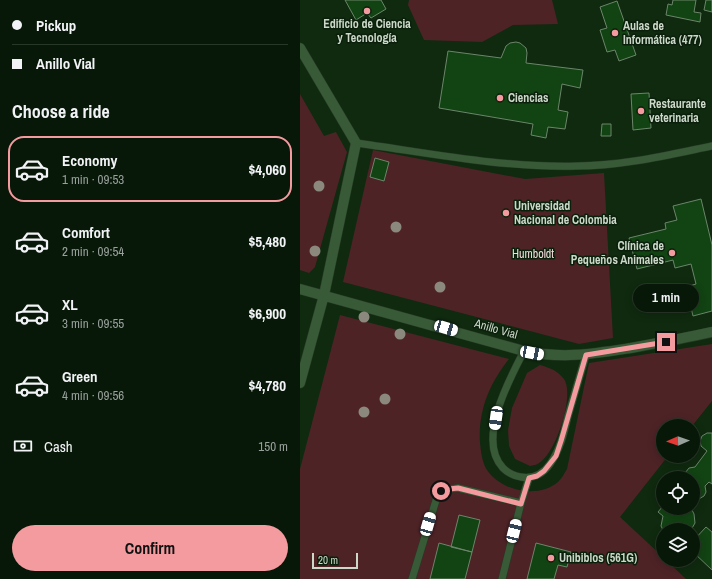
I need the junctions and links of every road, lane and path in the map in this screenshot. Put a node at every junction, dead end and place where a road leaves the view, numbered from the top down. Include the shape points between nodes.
1 (300, 48) edge
2 (356, 143) junction
3 (712, 146) edge
4 (300, 289) edge
5 (324, 295) junction
6 (712, 332) edge
7 (524, 351) junction
8 (586, 355) junction
9 (300, 383) edge
10 (529, 478) junction
11 (521, 504) junction
12 (412, 579) edge
13 (502, 579) edge

1 - 2 street
2 - 3 lane via 490,162 577,166 649,158
2 - 5 street
4 - 5 street, Anillo Vial
5 - 7 street, Anillo Vial
5 - 9 street
6 - 8 street, Anillo Vial
7 - 8 street, Anillo Vial via 559,356
7 - 10 lane via 498,406 494,444 495,456 506,471 513,476
8 - 10 lane via 556,456 544,471
10 - 11 lane
11 - 12 lane via 458,488 441,491
11 - 13 lane

